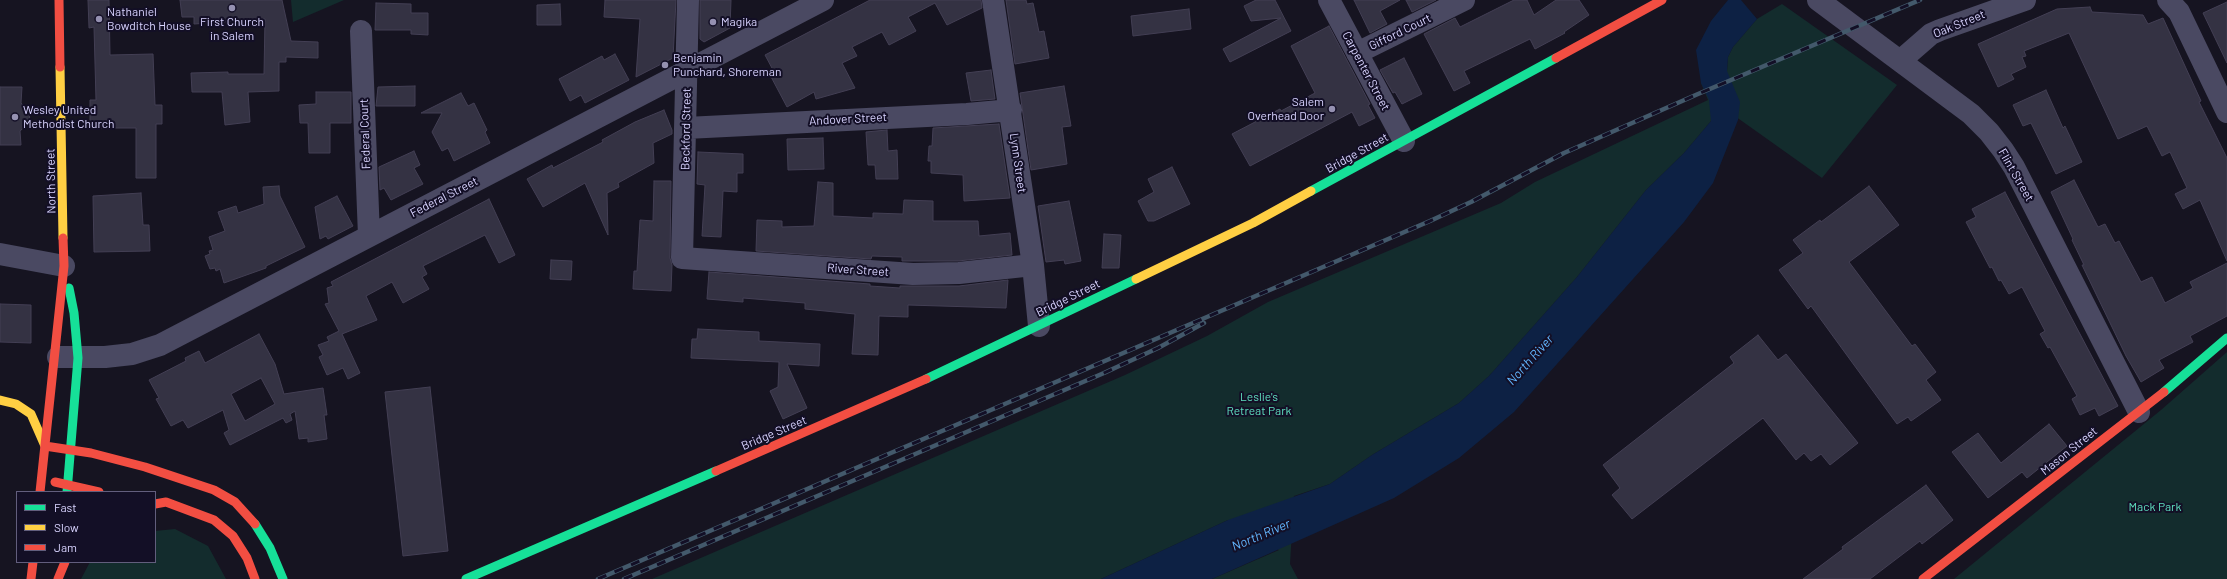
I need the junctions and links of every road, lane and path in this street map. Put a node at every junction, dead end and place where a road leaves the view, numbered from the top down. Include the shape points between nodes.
1 (59, 0) edge
2 (688, 0) edge
3 (822, 0) edge
4 (993, 0) edge
5 (1329, 0) edge
6 (1464, 0) edge
7 (1662, 0) edge
8 (1818, 0) edge
9 (2025, 0) edge
10 (2168, 0) edge
11 (362, 31) dead end
12 (1356, 53) junction
13 (1900, 62) junction
14 (687, 71) junction
15 (1011, 110) junction
16 (2227, 112) edge
17 (686, 128) junction
18 (1404, 141) junction
19 (369, 236) junction
20 (0, 254) edge
21 (682, 258) joint
22 (1033, 265) junction
23 (64, 266) junction
24 (1039, 326) junction
25 (2227, 338) edge
26 (55, 357) junction
27 (78, 358) junction
28 (0, 400) edge
29 (2139, 412) junction
30 (45, 446) junction
31 (72, 450) junction
32 (41, 478) junction
33 (68, 489) edge
34 (40, 491) edge
35 (89, 491) edge
36 (156, 502) edge
37 (33, 563) edge
38 (60, 563) edge
39 (65, 563) edge
40 (282, 575) edge
41 (255, 578) edge
42 (31, 579) edge
43 (58, 579) edge
44 (288, 579) edge
45 (466, 579) edge
46 (1923, 579) edge

1 - 23 main road, North Street
2 - 14 street, Beckford Street
3 - 14 street, Federal Street
4 - 15 street, Lynn Street
5 - 12 street, Carpenter Street
6 - 12 street, Gifford Court
7 - 18 main road, Bridge Street
8 - 13 street, Flint Street
9 - 13 street, Oak Street via 1931,34
10 - 16 street via 2179,12
11 - 19 street, Federal Court
12 - 18 street, Carpenter Street
13 - 29 street, Flint Street via 1971,114 2003,150
14 - 17 street, Beckford Street
14 - 19 street, Federal Street
15 - 17 street, Andover Street
15 - 22 street, Lynn Street
17 - 21 street, Beckford Street
18 - 24 main road, Bridge Street via 1280,209
19 - 27 street, Federal Street via 160,345 132,354
20 - 23 street
21 - 22 street, River Street via 913,274 959,273
22 - 24 street, Lynn Street
23 - 26 main road, North Street
23 - 27 main road, North Street via 74,313
24 - 45 main road, Bridge Street via 896,393
25 - 29 main road, Mason Street
26 - 27 street, Federal Street
26 - 30 main road, North Street
27 - 31 main road, North Street
28 - 30 main road via 16,404 31,414
29 - 46 main road, Mason Street
30 - 31 main road
30 - 32 main road, North Street
31 - 33 main road, North Street
31 - 40 main road via 146,467 214,490 235,502 256,525
32 - 33 main road
32 - 34 main road, North Street
33 - 35 main road
36 - 41 main road via 166,502 214,520 233,536 247,558
37 - 42 main road
38 - 43 main road
39 - 43 main road
40 - 44 main road

